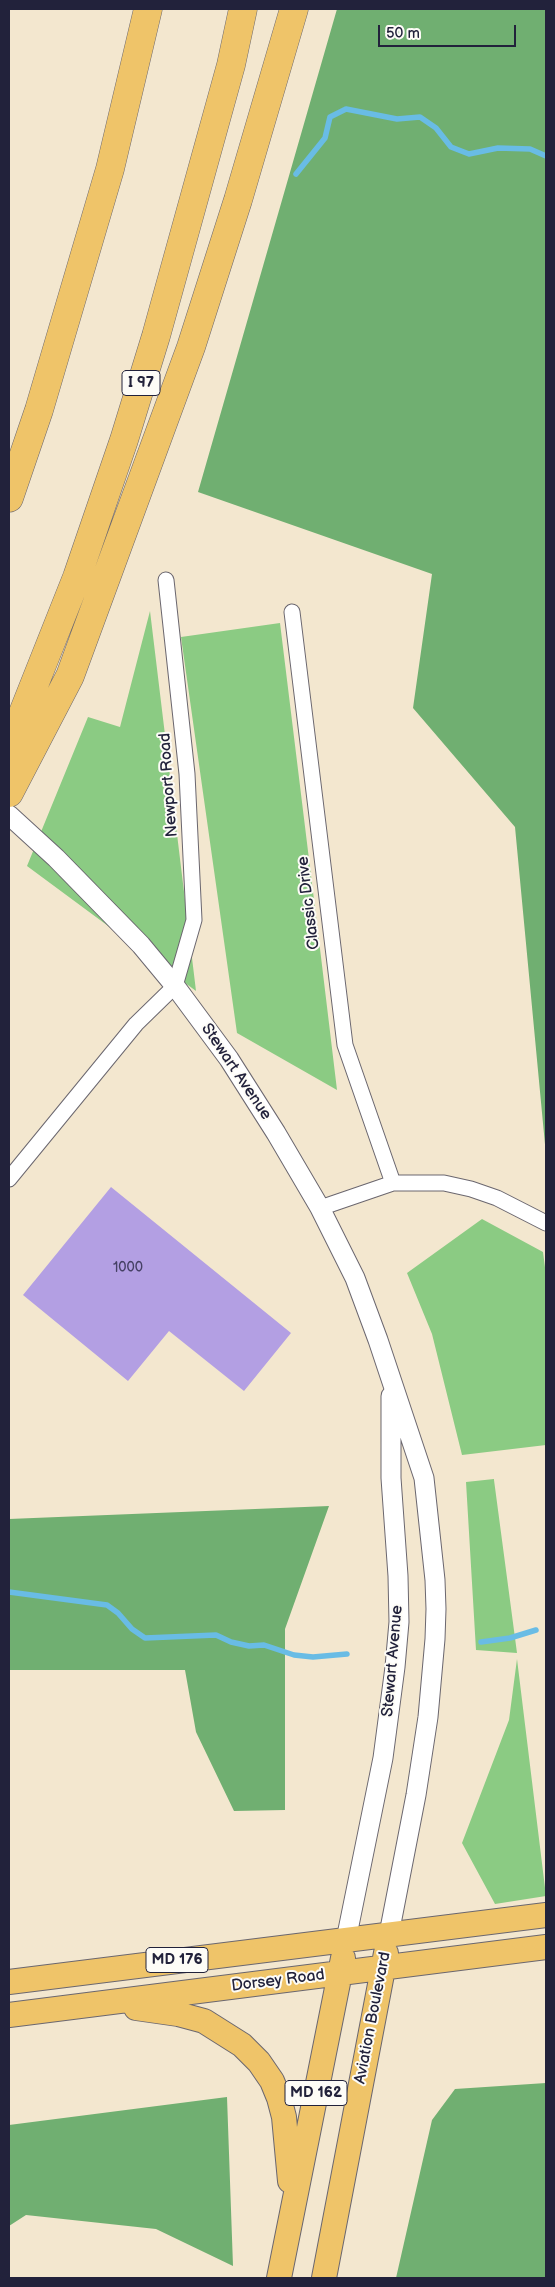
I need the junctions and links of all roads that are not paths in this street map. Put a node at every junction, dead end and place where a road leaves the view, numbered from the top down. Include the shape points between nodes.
1 (148, 9) edge
2 (243, 9) edge
3 (294, 9) edge
4 (9, 498) edge
5 (166, 580) dead end
6 (292, 612) dead end
7 (9, 748) edge
8 (9, 792) edge
9 (9, 815) edge
10 (176, 986) junction
11 (9, 1179) edge
12 (393, 1183) junction
13 (320, 1208) junction
14 (546, 1223) edge
15 (391, 1379) junction
16 (546, 1915) edge
17 (389, 1934) junction
18 (346, 1940) junction
19 (546, 1947) edge
20 (383, 1968) junction
21 (340, 1974) junction
22 (9, 1982) edge
23 (105, 2003) junction
24 (9, 2016) edge
25 (292, 2212) junction
26 (279, 2278) edge
27 (324, 2278) edge

1 - 4 highway via 110,169 39,410
2 - 7 highway, I 97 via 231,65 132,412 77,577
3 - 8 highway via 236,209 154,450 70,676
5 - 10 street, Newport Road via 187,774 194,920
6 - 12 street, Classic Drive via 345,1045
9 - 10 street, Stewart Avenue via 141,945
10 - 11 street via 136,1024
10 - 13 street, Stewart Avenue via 246,1085
12 - 13 street
12 - 14 street via 444,1183 471,1188
13 - 15 street, Stewart Avenue via 355,1278
15 - 17 street, Stewart Avenue via 424,1478 436,1609 428,1717
15 - 18 street, Stewart Avenue via 391,1478 398,1576 396,1667 383,1758
16 - 17 main road, Dorsey Road / MD 176
17 - 18 main road, Dorsey Road / MD 176
17 - 20 main road, Aviation Boulevard / MD 162
18 - 21 main road, MD 162
18 - 22 main road, Dorsey Road / MD 176
19 - 20 main road, Dorsey Road / MD 176
20 - 21 main road, Dorsey Road / MD 176
20 - 27 main road, Aviation Boulevard / MD 162
21 - 23 main road, Dorsey Road / MD 176
21 - 25 main road, MD 162
23 - 24 main road, Dorsey Road / MD 176
23 - 25 main road via 204,2021 242,2045 259,2062 272,2081 284,2117
25 - 26 main road, MD 162

